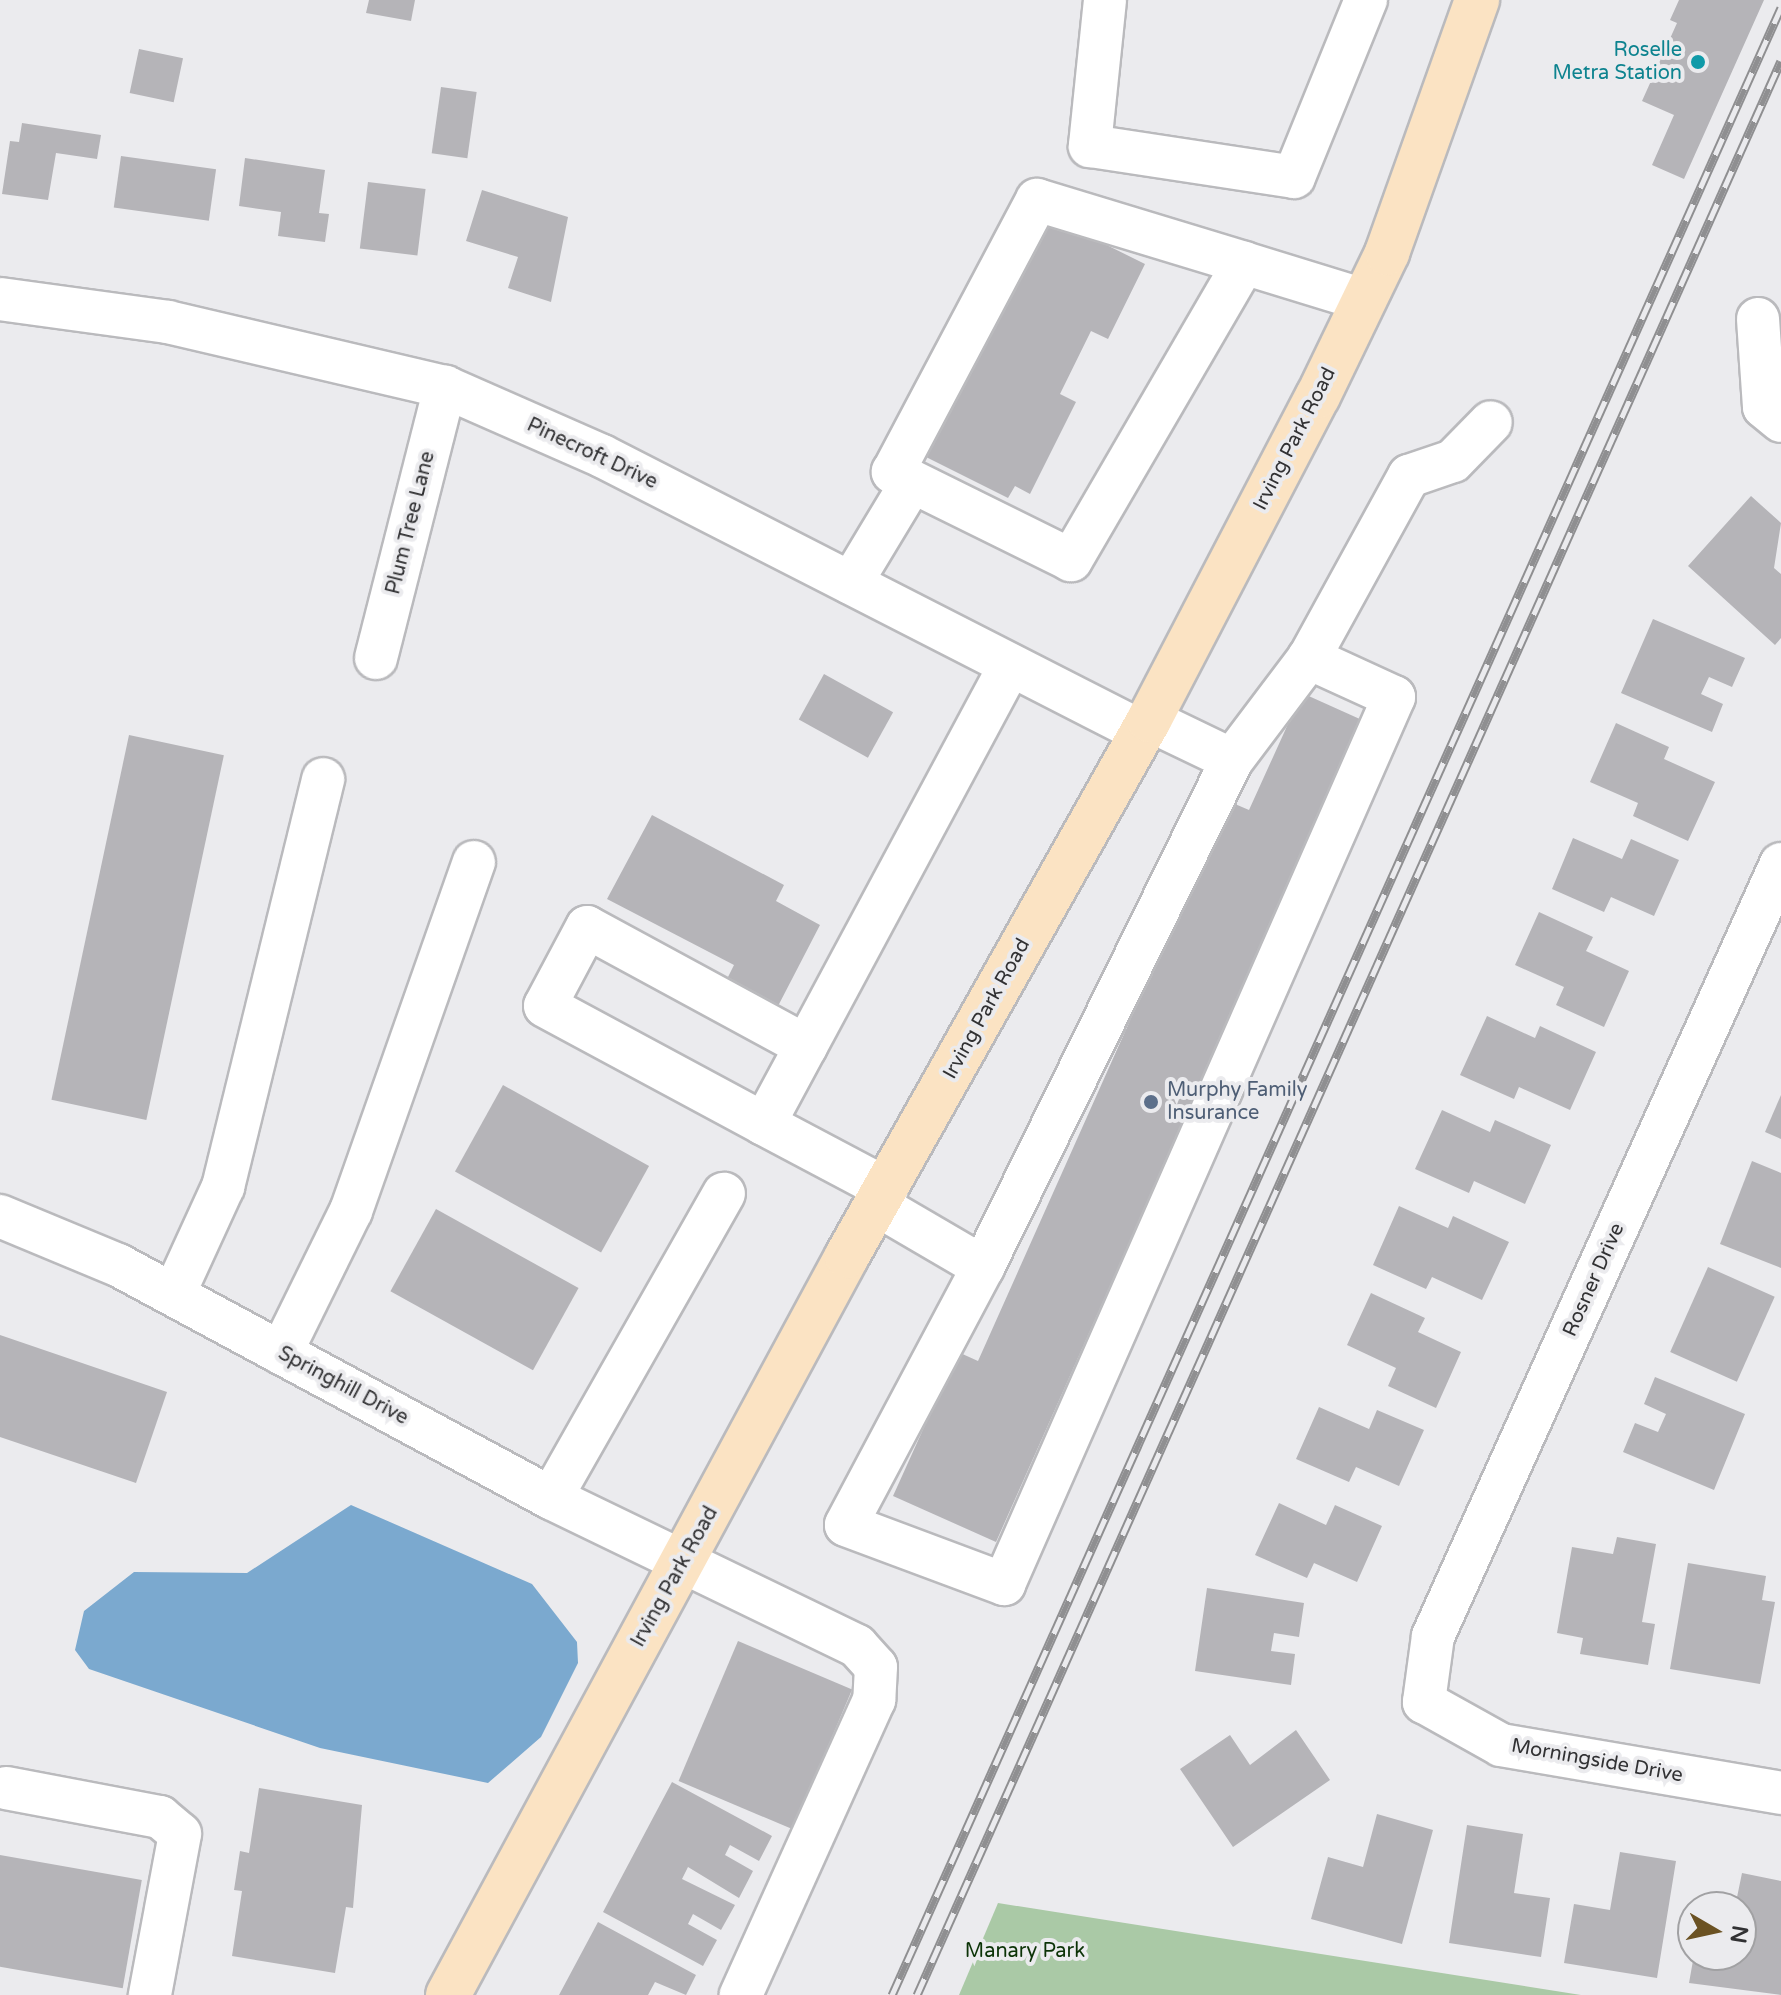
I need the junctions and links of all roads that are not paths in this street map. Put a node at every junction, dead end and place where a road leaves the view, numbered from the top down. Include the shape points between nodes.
1 (1105, 0) edge
2 (1366, 0) edge
3 (1477, 0) edge
4 (1244, 263) junction
5 (0, 299) edge
6 (1364, 300) junction
7 (1758, 319) dead end
8 (445, 387) junction
9 (1781, 421) edge
10 (1491, 422) dead end
11 (912, 482) junction
12 (851, 583) junction
13 (376, 658) dead end
14 (1309, 658) junction
15 (1010, 665) junction
16 (1145, 726) junction
17 (1232, 760) junction
18 (323, 779) dead end
19 (474, 862) dead end
20 (1781, 864) edge
21 (806, 1046) junction
22 (764, 1124) junction
23 (724, 1194) dead end
24 (882, 1197) junction
25 (0, 1216) edge
26 (983, 1267) junction
27 (174, 1294) junction
28 (281, 1353) junction
29 (551, 1498) junction
30 (682, 1565) junction
31 (1424, 1702) joint
32 (6, 1788) dead end
33 (1781, 1793) edge
34 (150, 1995) edge
35 (448, 1995) edge
36 (741, 1995) edge

1 - 2 street via 1090,146 1294,177
3 - 6 main road, Irving Park Road via 1447,99
4 - 6 street
4 - 11 street via 1071,560
4 - 11 street via 1037,200 893,472
5 - 8 street, Pinecroft Drive via 168,322
6 - 16 main road, Irving Park Road
7 - 9 street via 1764,407
8 - 12 street, Pinecroft Drive via 602,456
8 - 13 street, Plum Tree Lane
10 - 14 street via 1453,461 1409,476
11 - 12 street
12 - 15 street, Pinecroft Drive
14 - 17 street
14 - 26 street via 1394,697 1004,1584 846,1525
15 - 16 street, Pinecroft Drive
15 - 21 street
16 - 17 street, Pinecroft Drive
16 - 24 main road, Irving Park Road
17 - 26 street
18 - 27 street via 223,1187
19 - 28 street via 351,1211
20 - 31 street, Rosner Drive via 1433,1636
21 - 22 street
21 - 22 street via 587,927 545,1006
22 - 24 street
23 - 29 street
24 - 26 street
24 - 30 main road, Irving Park Road
25 - 27 street, Springhill Drive
27 - 28 street, Springhill Drive
28 - 29 street, Springhill Drive
29 - 30 street, Springhill Drive
30 - 35 main road, Irving Park Road
30 - 36 street, Springhill Drive via 857,1646 876,1667 874,1700
31 - 33 street, Morningside Drive via 1501,1745
32 - 34 street via 160,1817 180,1834

